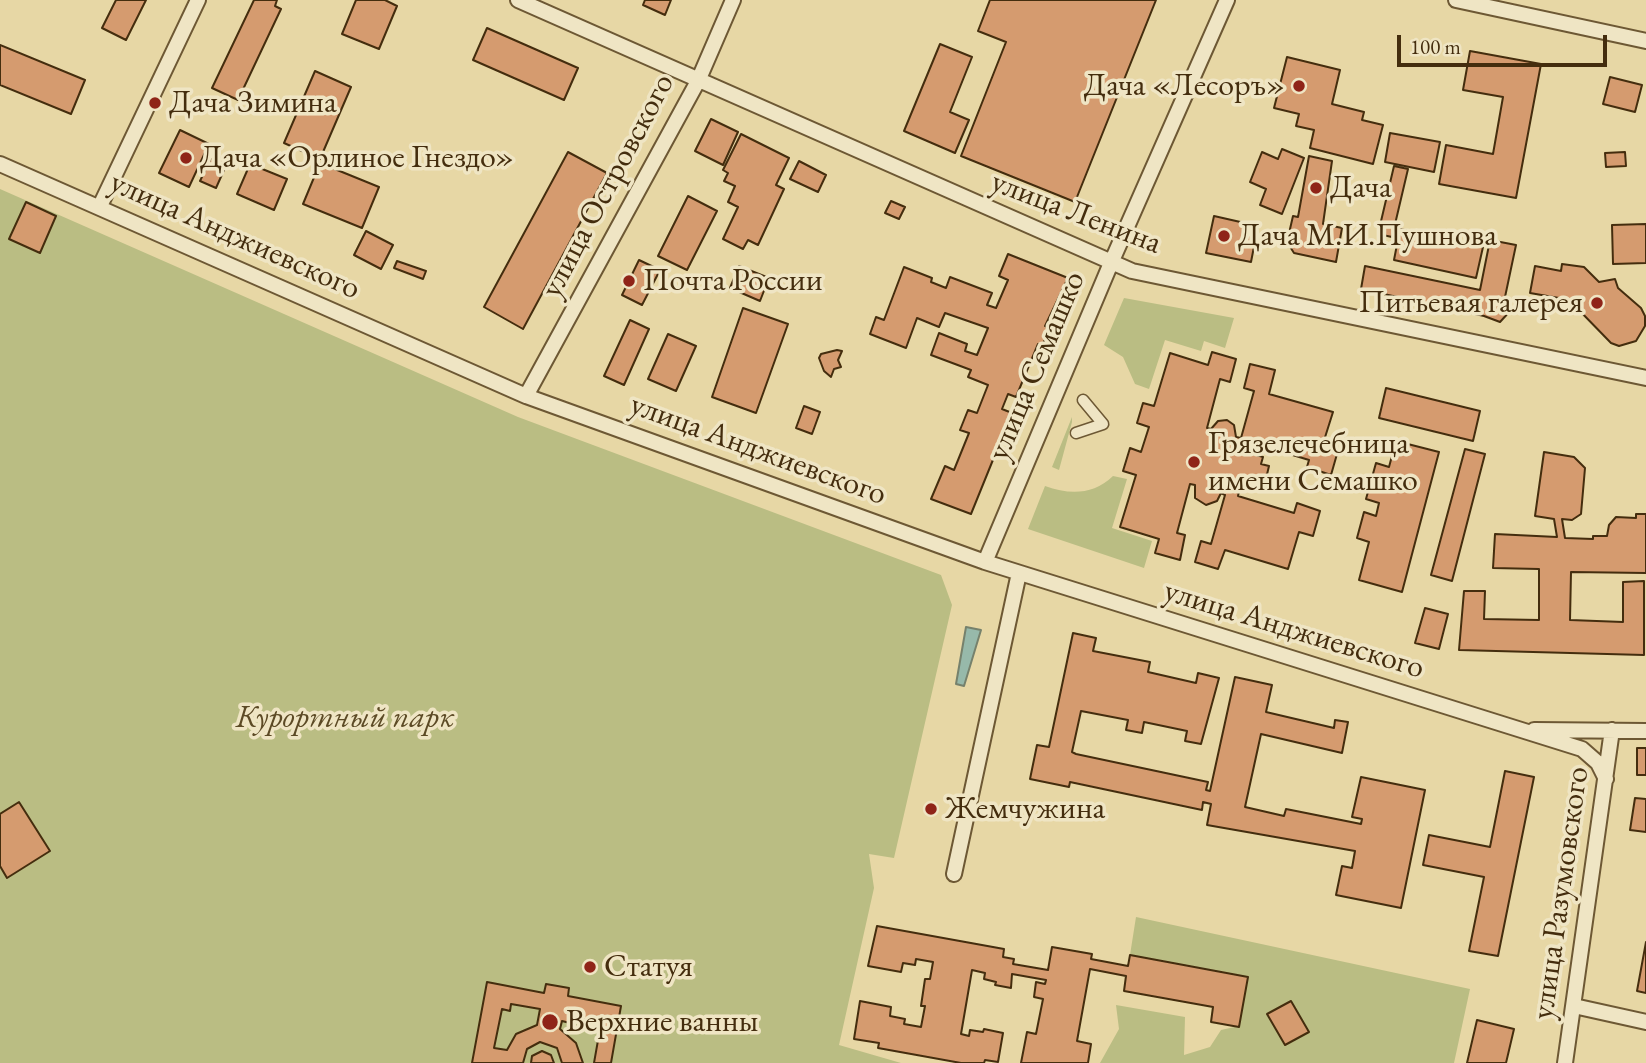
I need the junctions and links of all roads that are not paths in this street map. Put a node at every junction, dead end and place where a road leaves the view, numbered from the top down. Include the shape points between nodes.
1 (198, 0) edge
2 (518, 0) edge
3 (733, 0) edge
4 (1227, 0) edge
5 (1456, 0) edge
6 (1646, 41) edge
7 (698, 81) junction
8 (0, 164) edge
9 (100, 206) junction
10 (1111, 263) junction
11 (1646, 378) edge
12 (526, 396) junction
13 (1083, 400) dead end
14 (1076, 433) dead end
15 (985, 562) junction
16 (1019, 573) junction
17 (1518, 729) junction
18 (1612, 730) junction
19 (1646, 731) edge
20 (1606, 779) junction
21 (954, 874) dead end
22 (1574, 1006) junction
23 (1646, 1022) edge
24 (1564, 1063) edge

1 - 9 street
2 - 7 street, улица Ленина
3 - 7 street, улица Островского
4 - 10 street, улица Семашко
5 - 6 street
7 - 10 street, улица Ленина
7 - 12 street, улица Островского
8 - 9 street, улица Анджиевского
9 - 12 street, улица Анджиевского
10 - 11 street, улица Ленина
10 - 15 street, улица Семашко
12 - 15 street, улица Анджиевского
13 - 14 street via 1102,424
15 - 16 street, улица Анджиевского
16 - 17 street, улица Анджиевского
16 - 21 street
17 - 18 street, улица Анджиевского
17 - 20 street, улица Анджиевского via 1582,749 1598,763
18 - 19 street, улица Анджиевского
18 - 20 street, улица Разумовского
20 - 22 street, улица Разумовского
22 - 23 street
22 - 24 street, улица Разумовского

